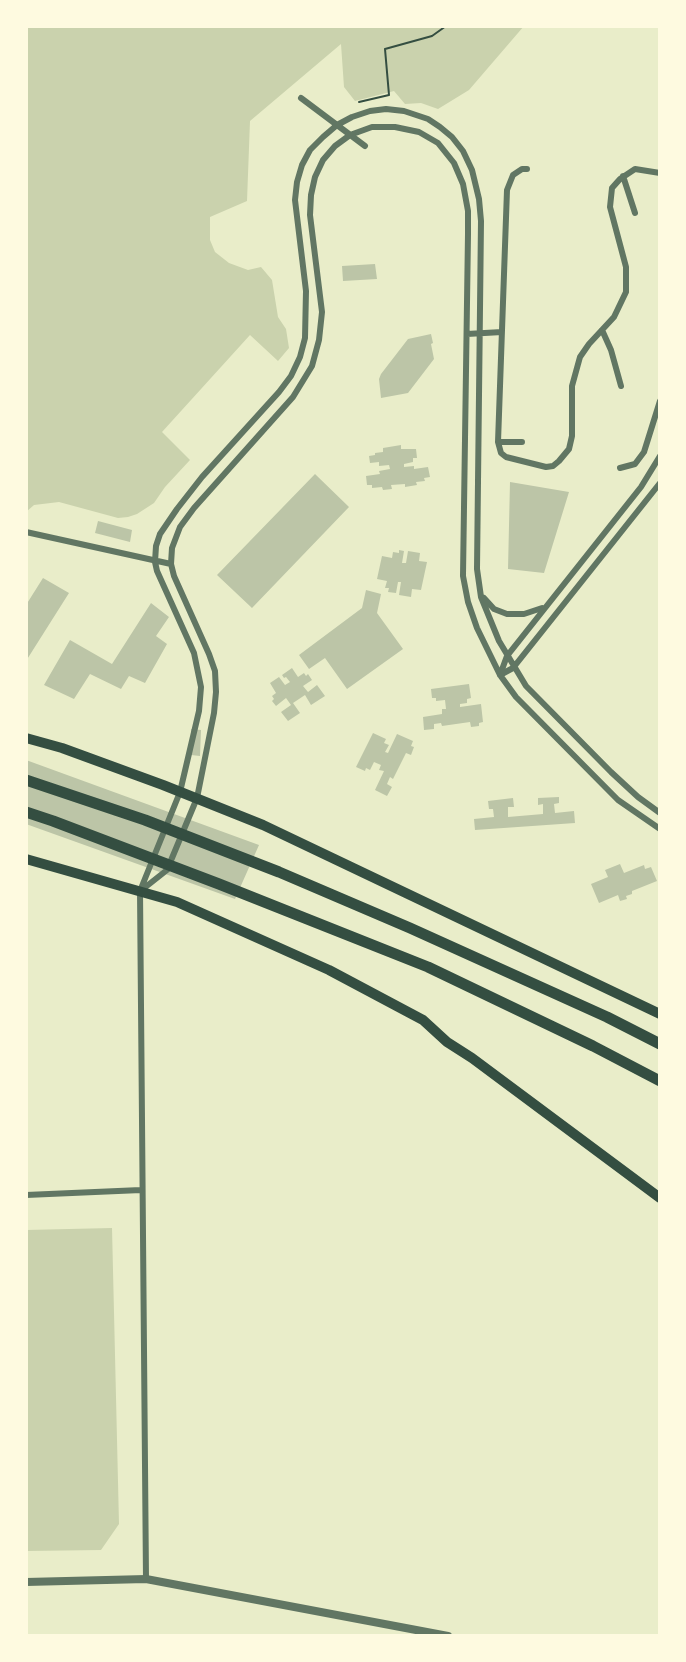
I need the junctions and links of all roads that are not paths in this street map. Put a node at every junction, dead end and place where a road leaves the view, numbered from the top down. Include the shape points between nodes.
1 (301, 98) dead end
2 (337, 125) junction
3 (350, 135) junction
4 (365, 146) dead end
5 (527, 169) dead end
6 (660, 173) edge
7 (623, 176) junction
8 (635, 213) dead end
9 (602, 330) junction
10 (502, 332) junction
11 (467, 334) junction
12 (480, 334) junction
13 (621, 386) dead end
14 (660, 401) edge
15 (498, 442) junction
16 (522, 442) dead end
17 (660, 456) edge
18 (620, 468) dead end
19 (660, 483) edge
20 (26, 532) edge
21 (155, 562) junction
22 (171, 564) junction
23 (478, 583) junction
24 (551, 600) junction
25 (507, 656) junction
26 (513, 668) junction
27 (500, 675) junction
28 (26, 738) edge
29 (26, 780) edge
30 (180, 792) junction
31 (197, 798) junction
32 (26, 812) edge
33 (660, 813) edge
34 (660, 829) edge
35 (26, 859) edge
36 (140, 891) junction
37 (660, 1014) edge
38 (660, 1044) edge
39 (660, 1081) edge
40 (141, 1190) junction
41 (26, 1195) edge
42 (660, 1198) edge
43 (146, 1579) junction
44 (26, 1582) edge
45 (448, 1636) edge

1 - 2 street
2 - 3 street
2 - 12 street via 370,111 404,111 434,123 463,151 481,210
2 - 21 street via 310,150 297,182 306,303 300,357 279,392 167,522
3 - 4 street
3 - 11 street via 372,127 419,132 438,143 454,163 468,211
3 - 22 street via 323,160 311,195 322,312 312,366 293,397 180,527
5 - 10 street via 513,175 507,190
6 - 7 street via 639,168
7 - 8 street
7 - 9 street via 610,201 627,286 618,310
9 - 13 street
9 - 15 street via 584,350 575,371 571,442 563,459 546,467 512,459 501,453
10 - 12 street
10 - 15 street
11 - 12 street
11 - 27 street via 463,576 472,615
12 - 23 street
14 - 18 street via 644,452 635,464
15 - 16 street
17 - 24 street via 634,497
19 - 26 street
20 - 21 street
21 - 22 street
21 - 30 street via 194,653 201,687
22 - 31 street via 215,671 214,713
23 - 24 street via 490,605 507,614 530,613
23 - 25 street
24 - 25 street
25 - 26 street
25 - 27 street
26 - 27 street
26 - 33 street via 611,772
27 - 34 street via 604,787
28 - 30 main road
29 - 38 highway via 279,872
30 - 31 main road
30 - 36 street
31 - 36 street via 167,870
31 - 37 main road
32 - 39 highway via 428,967
35 - 36 main road
36 - 40 street
36 - 42 main road via 177,902 329,970 423,1020
40 - 41 street
40 - 43 street
43 - 44 street
43 - 45 street

